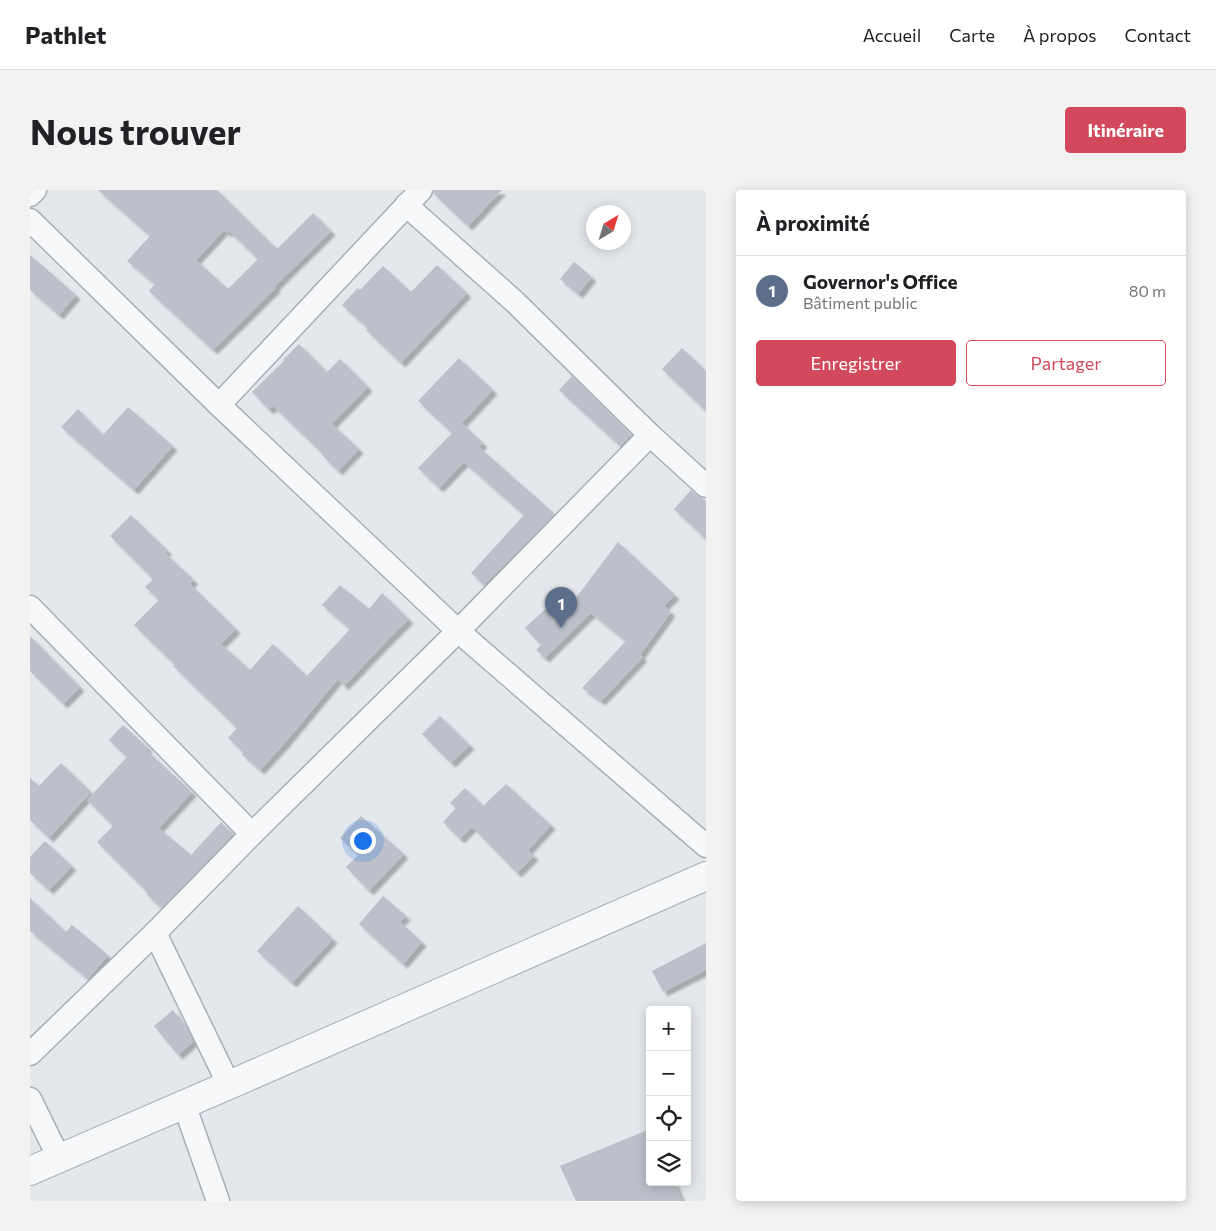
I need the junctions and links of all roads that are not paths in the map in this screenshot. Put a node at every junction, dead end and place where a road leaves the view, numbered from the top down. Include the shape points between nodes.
1 (35, 190) edge
2 (30, 195) edge
3 (414, 198) edge
4 (30, 220) edge
5 (218, 405) junction
6 (650, 435) junction
7 (706, 486) edge
8 (30, 607) edge
9 (458, 631) junction
10 (252, 834) junction
11 (706, 846) edge
12 (706, 876) edge
13 (155, 933) junction
14 (30, 1054) edge
15 (229, 1085) junction
16 (30, 1099) edge
17 (184, 1104) junction
18 (59, 1158) junction
19 (30, 1170) edge
20 (218, 1201) edge

1 - 2 street
3 - 5 street
3 - 6 street
4 - 5 street
5 - 9 street
6 - 7 street
6 - 9 street
8 - 10 street
9 - 10 street
9 - 11 street
10 - 13 street
12 - 15 street
13 - 14 street
13 - 15 street
15 - 17 street
16 - 18 street
17 - 18 street
17 - 20 street
18 - 19 street

